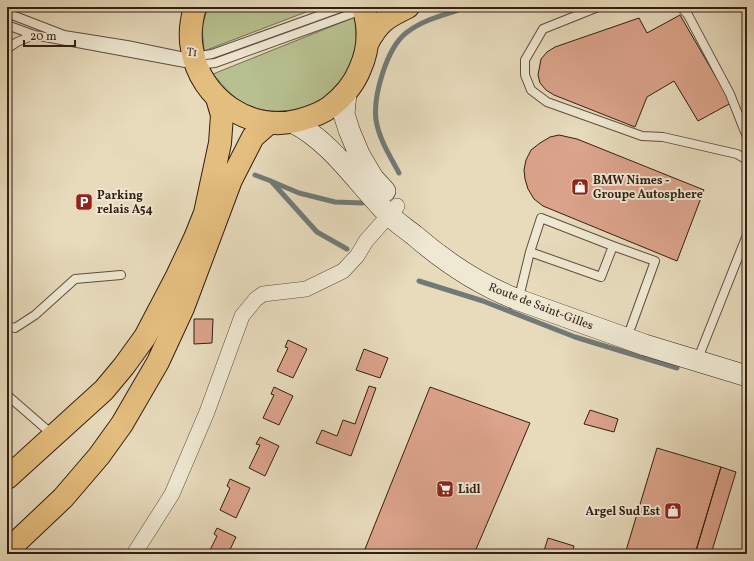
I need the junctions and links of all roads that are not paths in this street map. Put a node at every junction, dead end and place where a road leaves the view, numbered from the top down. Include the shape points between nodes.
1 (408, 7) edge
2 (598, 7) edge
3 (681, 7) edge
4 (360, 8) edge
5 (190, 11) edge
6 (7, 12) edge
7 (7, 21) edge
8 (7, 25) edge
9 (34, 35) junction
10 (64, 35) junction
11 (367, 44) junction
12 (7, 49) edge
13 (195, 61) junction
14 (346, 93) junction
15 (217, 98) junction
16 (292, 122) junction
17 (269, 123) junction
18 (747, 137) edge
19 (747, 160) edge
20 (393, 210) junction
21 (747, 235) edge
22 (613, 246) junction
23 (530, 252) junction
24 (120, 276) dead end
25 (521, 289) junction
26 (7, 326) edge
27 (630, 327) junction
28 (699, 356) junction
29 (747, 364) edge
30 (747, 376) edge
31 (7, 395) edge
32 (54, 436) junction
33 (7, 478) edge
34 (7, 551) edge
35 (134, 554) edge

1 - 11 main road via 381,23 373,31
2 - 19 lane via 543,29 525,60 525,75 531,90 547,102 642,136 670,139 738,154
3 - 18 lane via 688,15 730,94
4 - 11 main road via 367,26
4 - 13 lane, T1 / T1
4 - 13 lane, T1 / T1 via 215,63
5 - 13 main road via 191,42
6 - 10 lane, T1 / T1
7 - 10 lane
8 - 9 lane, T1 / T1
9 - 12 lane
9 - 13 lane, T1 / T1
10 - 13 lane, T1 / T1 via 127,45
11 - 14 main road via 366,55 358,75
13 - 15 main road via 203,81
14 - 16 main road via 325,111
14 - 20 main road, Route de Saint-Gilles via 344,114 358,154
15 - 17 main road via 246,117
15 - 32 main road via 222,115 222,129 205,213 177,276 145,337 124,366 104,390
16 - 17 main road
16 - 20 main road, Route de Saint-Gilles via 325,146
17 - 34 main road via 253,137 234,174 183,308 158,362 122,424 63,498
20 - 25 main road, Route de Saint-Gilles via 469,262 501,281
20 - 28 main road, Route de Saint-Gilles via 435,253 497,291 645,345
20 - 35 street via 343,270 306,290 263,294 242,316 207,412 172,494
21 - 28 lane
22 - 23 lane via 601,277
22 - 23 lane via 541,218
22 - 27 lane via 655,261
23 - 25 lane
24 - 26 lane via 75,279 35,315 15,328
25 - 27 main road, Route de Saint-Gilles
27 - 28 main road, Route de Saint-Gilles
28 - 29 main road, Route de Saint-Gilles
28 - 30 main road, Route de Saint-Gilles
31 - 32 lane
32 - 33 main road

